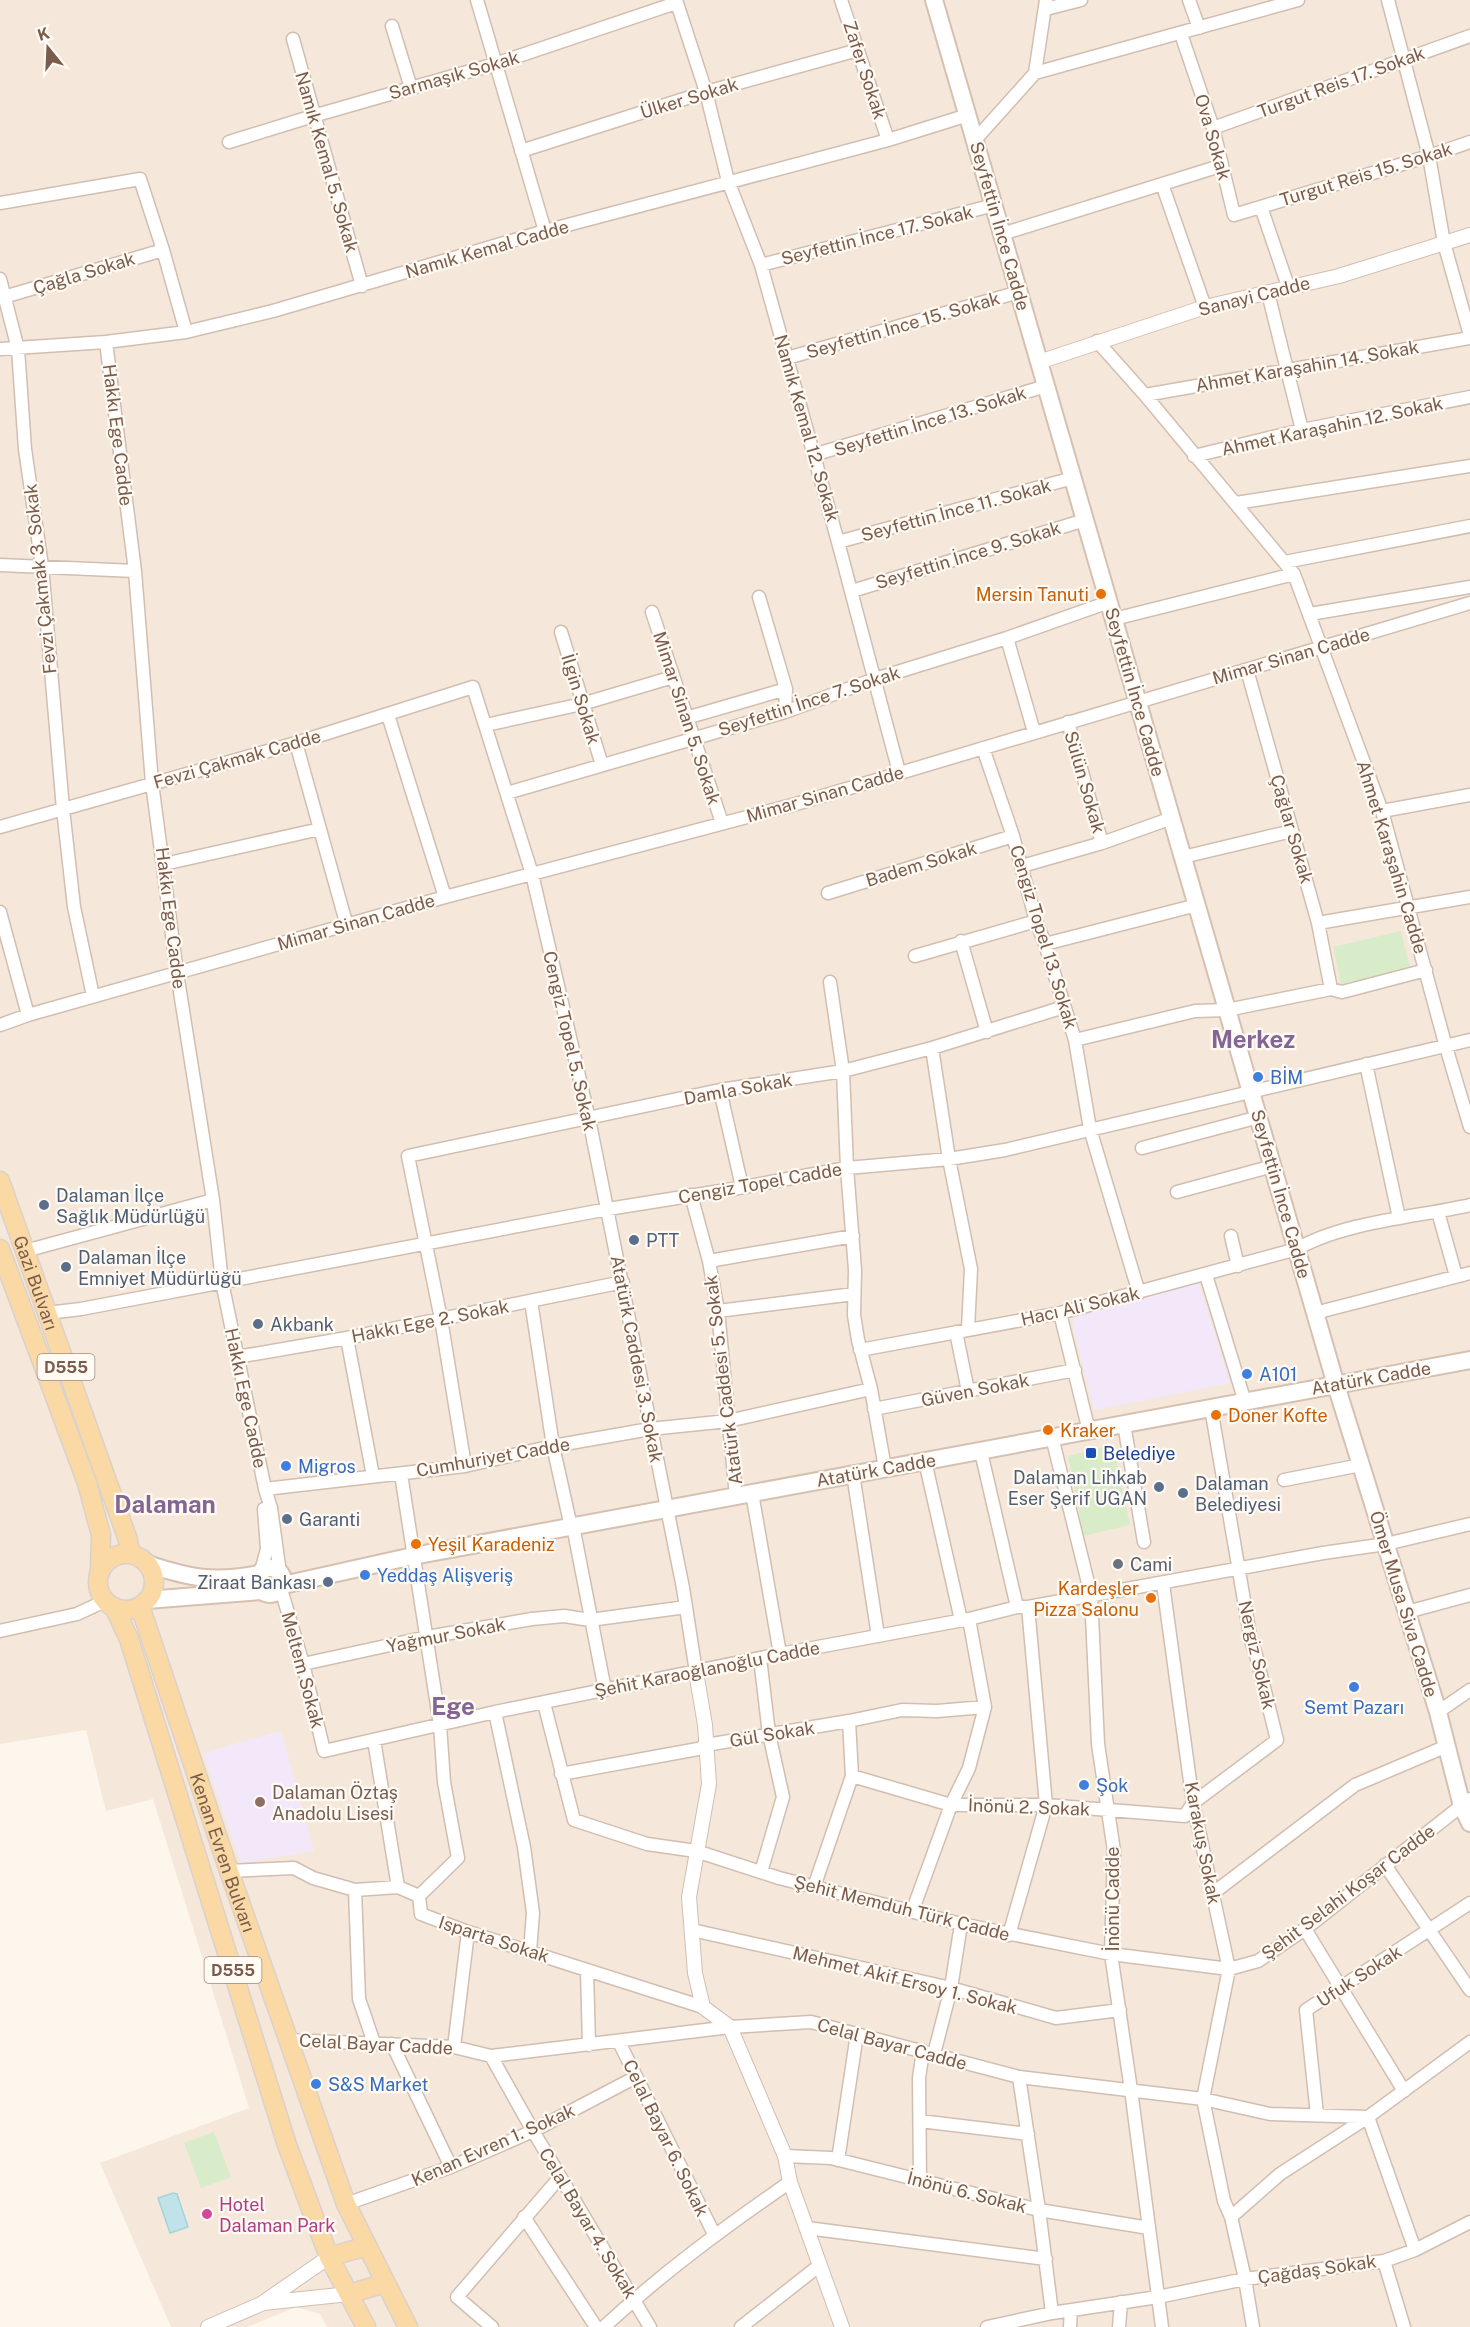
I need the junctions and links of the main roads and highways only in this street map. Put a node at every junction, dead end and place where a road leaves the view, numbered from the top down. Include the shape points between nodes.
1 (934, 0) edge
2 (0, 1180) edge
3 (0, 1249) edge
4 (1470, 1360) edge
5 (1336, 1385) junction
6 (131, 1554) junction
7 (147, 1564) junction
8 (100, 1570) junction
9 (260, 1579) junction
10 (281, 1582) junction
11 (144, 1603) junction
12 (109, 1604) junction
13 (1466, 1802) edge
14 (1470, 1823) edge
15 (367, 2246) junction
16 (330, 2257) junction
17 (385, 2283) junction
18 (349, 2294) junction
19 (366, 2327) edge
20 (408, 2327) edge

1 - 5 main road, Seyfettin İnce Cadde
2 - 6 main road, Gazi Bulvarı / D555
3 - 8 main road, Gazi Bulvarı / D555 via 87,1483 101,1535
4 - 5 main road, Atatürk Cadde
5 - 10 main road, Atatürk Cadde
5 - 13 main road, Ömer Musa Siva Cadde
6 - 7 main road
6 - 8 main road via 113,1557
7 - 9 main road via 191,1578
7 - 11 main road via 154,1582
8 - 12 main road via 98,1586
9 - 10 main road via 273,1568
9 - 10 main road via 274,1594
9 - 11 main road
11 - 12 main road via 132,1609
11 - 15 main road, Kenan Evren Bulvarı / D555 via 229,1871 346,2204
12 - 16 main road, Kenan Evren Bulvarı / D555 via 129,1639 287,2145
13 - 14 main road, Ömer Musa Siva Cadde
15 - 16 main road
15 - 17 main road, Kenan Evren Bulvarı / D555
16 - 18 main road, Kenan Evren Bulvarı / D555
17 - 18 main road
17 - 20 main road, Kenan Evren Bulvarı / D555
18 - 19 main road, Kenan Evren Bulvarı / D555

